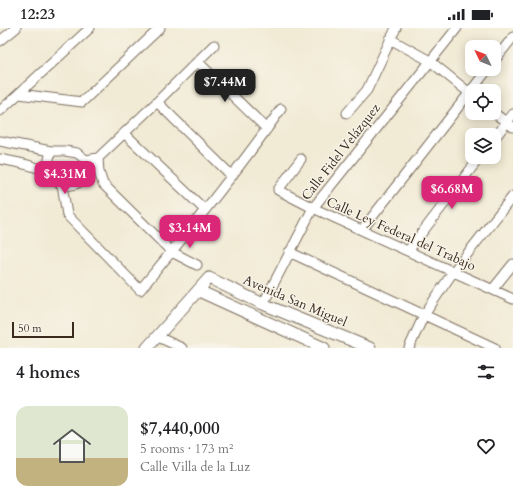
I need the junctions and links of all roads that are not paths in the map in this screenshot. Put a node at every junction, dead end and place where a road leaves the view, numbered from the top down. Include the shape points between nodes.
1 (16, 28) edge
2 (90, 28) edge
3 (160, 28) edge
4 (396, 28) edge
5 (456, 28) edge
6 (513, 37) edge
7 (390, 39) junction
8 (0, 41) edge
9 (214, 45) dead end
10 (501, 52) edge
11 (430, 61) junction
12 (198, 62) junction
13 (465, 90) edge
14 (19, 94) junction
15 (465, 100) edge
16 (157, 102) junction
17 (281, 109) dead end
18 (0, 111) edge
19 (347, 113) dead end
20 (513, 114) edge
21 (501, 118) edge
22 (510, 125) edge
23 (267, 129) junction
24 (124, 133) junction
25 (501, 133) edge
26 (0, 141) edge
27 (52, 151) junction
28 (98, 158) junction
29 (0, 159) edge
30 (86, 160) junction
31 (301, 160) dead end
32 (475, 164) edge
33 (46, 172) junction
34 (232, 176) junction
35 (62, 184) junction
36 (513, 196) edge
37 (313, 208) junction
38 (205, 210) junction
39 (362, 230) junction
40 (408, 251) junction
41 (172, 252) junction
42 (289, 252) junction
43 (513, 264) edge
44 (197, 265) dead end
45 (453, 272) junction
46 (493, 290) junction
47 (198, 291) junction
48 (513, 299) edge
49 (263, 304) junction
50 (424, 315) junction
51 (158, 337) junction
52 (148, 348) edge
53 (182, 348) edge
54 (324, 348) edge
55 (370, 348) edge
56 (409, 348) edge
57 (495, 348) edge

1 - 8 street
2 - 14 street
3 - 14 street via 82,102
4 - 7 street
5 - 11 street, Calle Fidel Velázquez
6 - 10 street
7 - 11 street
7 - 19 street via 367,90
9 - 12 street
11 - 13 street
11 - 37 street, Calle Fidel Velázquez
12 - 16 street
12 - 23 street
14 - 18 street
15 - 39 street
16 - 24 street
16 - 34 street
17 - 23 street
20 - 22 street
21 - 22 street
22 - 25 street
23 - 34 street
24 - 28 street
24 - 38 street
26 - 27 street
27 - 30 street via 77,153
27 - 33 street
28 - 30 street
28 - 41 street via 103,184
29 - 33 street via 24,163
30 - 35 street via 87,176 72,186
31 - 37 street, Calle Ley Federal del Trabajo via 278,190
32 - 40 street
33 - 35 street
34 - 38 street
35 - 41 street via 67,215 140,290
36 - 45 street
37 - 39 street, Calle Ley Federal del Trabajo
37 - 42 street, Calle Fidel Velázquez
38 - 41 street
39 - 40 street, Calle Ley Federal del Trabajo
40 - 45 street, Calle Ley Federal del Trabajo
41 - 44 street
42 - 49 street, Calle Fidel Velázquez
42 - 50 street
43 - 46 street
45 - 46 street, Calle Ley Federal del Trabajo
45 - 50 street
46 - 48 street, Calle Ley Federal del Trabajo
47 - 49 street, Avenida San Miguel via 209,278
47 - 51 street
47 - 54 street
49 - 55 street, Avenida San Miguel
50 - 56 street
50 - 57 street
51 - 52 street
51 - 53 street

